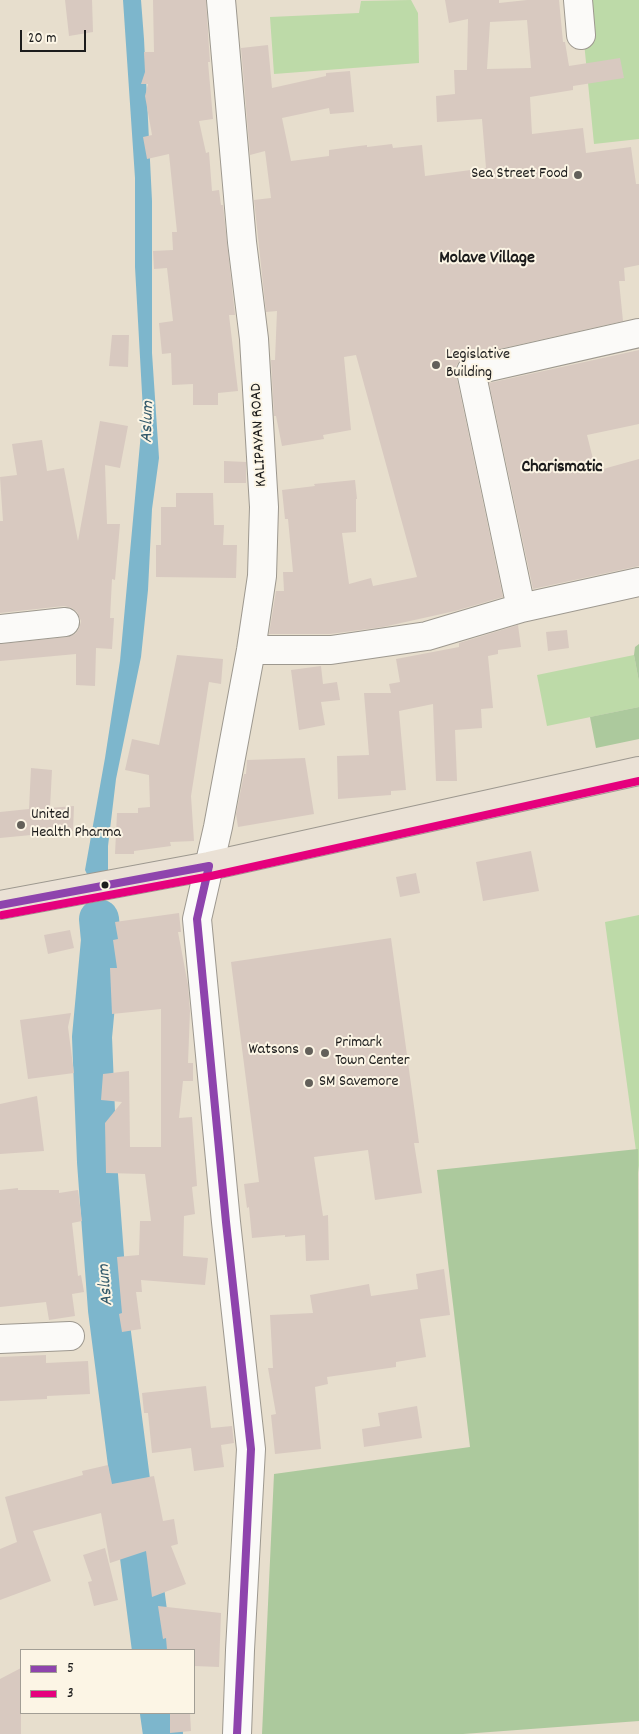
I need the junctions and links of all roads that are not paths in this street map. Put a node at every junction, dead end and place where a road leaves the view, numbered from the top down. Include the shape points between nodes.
1 (221, 0) edge
2 (578, 0) edge
3 (581, 35) dead end
4 (639, 333) edge
5 (639, 582) edge
6 (521, 608) junction
7 (65, 622) dead end
8 (0, 629) edge
9 (252, 650) junction
10 (639, 771) edge
11 (208, 866) junction
12 (0, 905) edge
13 (70, 1336) dead end
14 (0, 1339) edge
15 (237, 1734) edge

1 - 9 street, KALIPAYAN ROAD via 262,452 262,576
2 - 3 street
4 - 6 street via 471,371
5 - 6 street
6 - 9 street via 427,636 331,650
7 - 8 street
9 - 11 street, KALIPAYAN ROAD
10 - 11 main road
11 - 12 main road
11 - 15 street, KALIPAYAN ROAD via 197,919 251,1449
13 - 14 street

